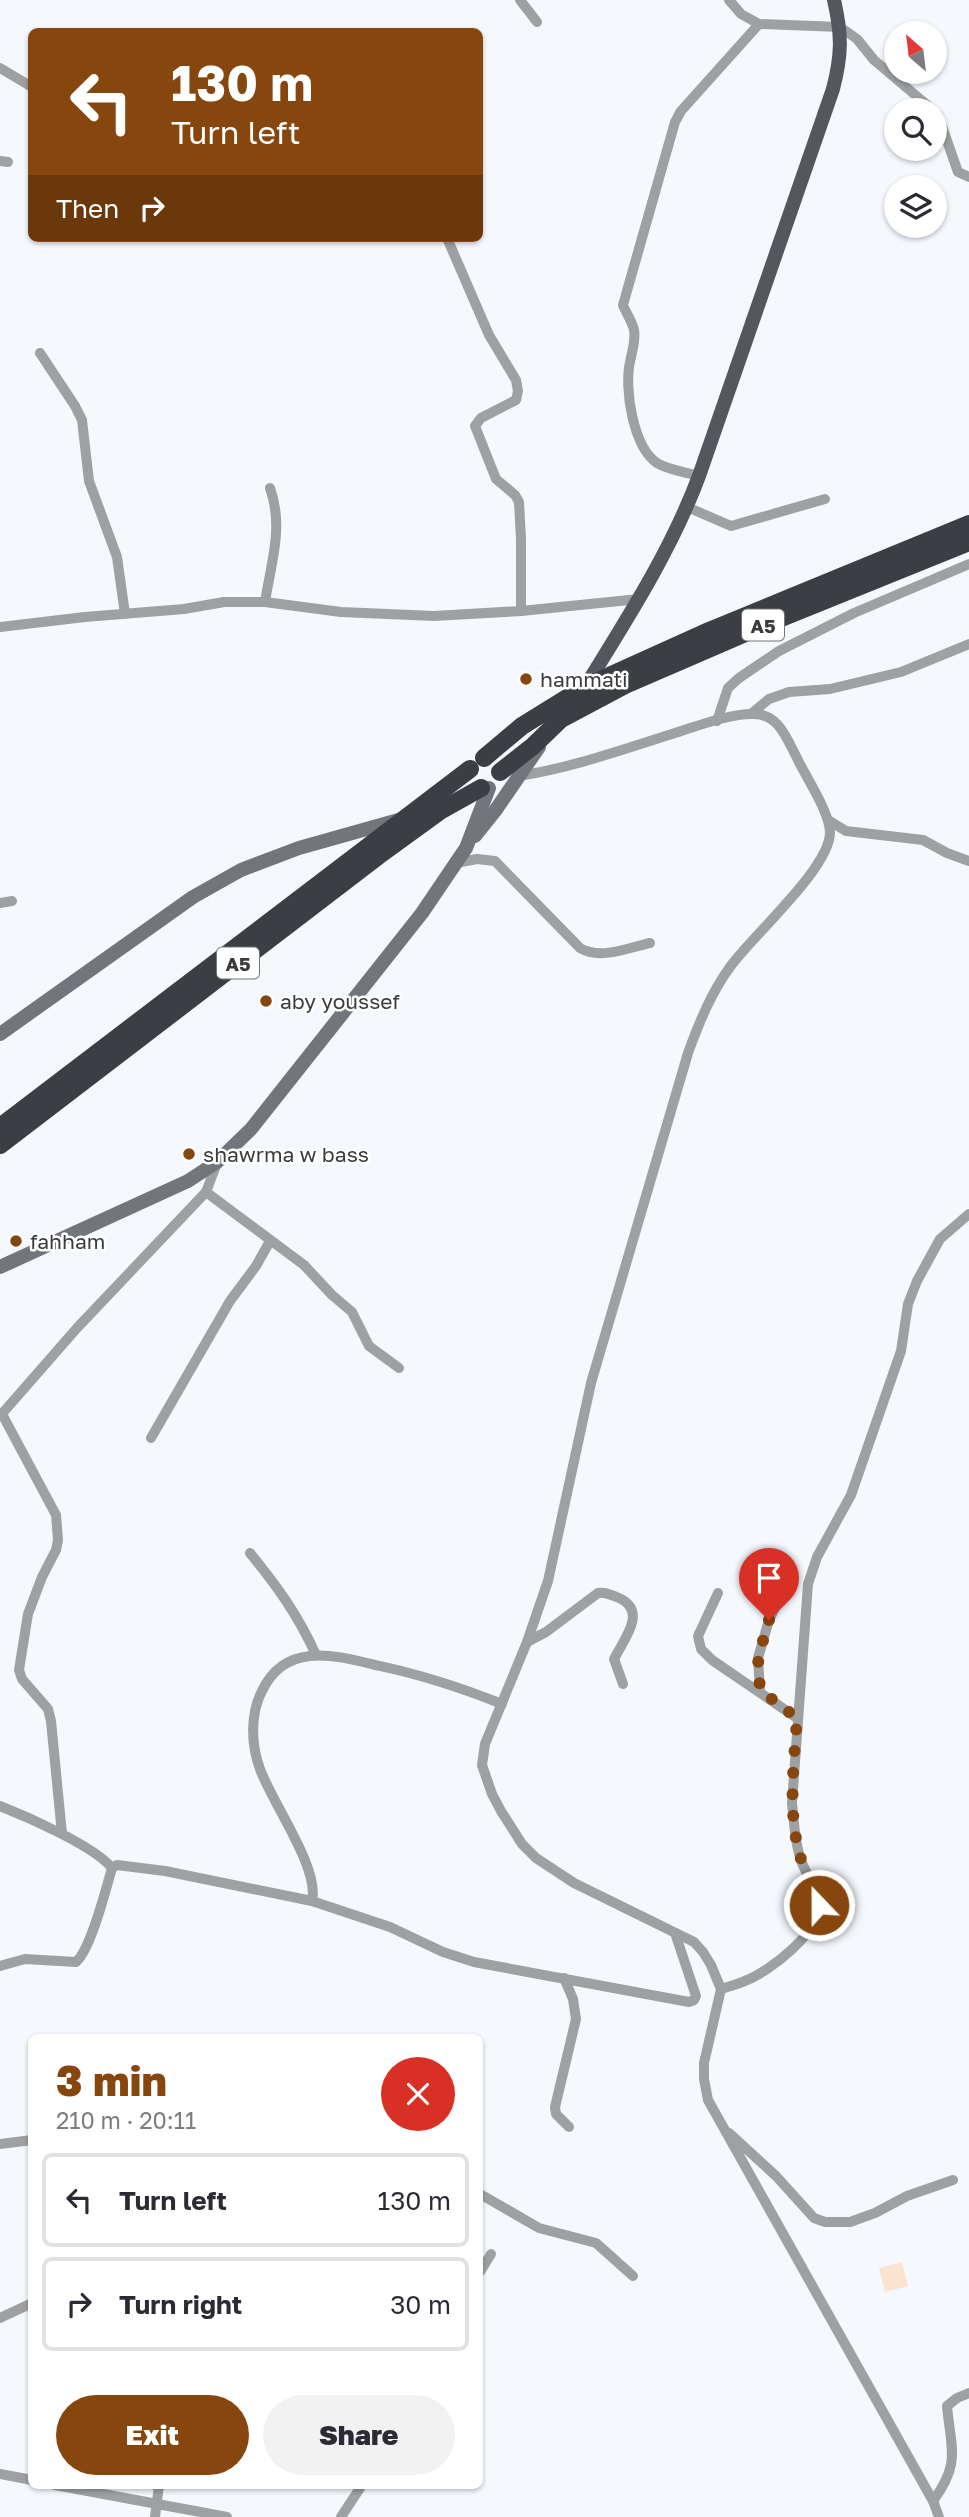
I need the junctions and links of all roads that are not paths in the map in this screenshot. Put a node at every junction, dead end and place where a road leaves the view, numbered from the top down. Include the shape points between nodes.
1 (520, 0) edge
2 (729, 0) edge
3 (834, 0) edge
4 (537, 22) dead end
5 (759, 24) junction
6 (840, 27) junction
7 (0, 68) edge
8 (28, 85) edge
9 (919, 98) edge
10 (947, 139) edge
11 (969, 177) edge
12 (449, 242) edge
13 (40, 353) dead end
14 (699, 476) junction
15 (270, 488) dead end
16 (825, 499) dead end
17 (687, 507) junction
18 (969, 524) edge
19 (969, 542) edge
20 (969, 564) edge
21 (845, 593) junction
22 (639, 599) junction
23 (265, 603) junction
24 (521, 611) junction
25 (854, 613) junction
26 (125, 614) junction
27 (0, 627) edge
28 (969, 644) edge
29 (585, 687) junction
30 (751, 713) junction
31 (717, 721) junction
32 (555, 725) junction
33 (477, 764) junction
34 (498, 780) junction
35 (405, 818) junction
36 (828, 820) junction
37 (466, 848) junction
38 (969, 860) edge
39 (456, 863) junction
40 (12, 901) dead end
41 (0, 903) edge
42 (650, 943) dead end
43 (0, 1034) edge
44 (0, 1127) edge
45 (0, 1145) edge
46 (217, 1162) junction
47 (206, 1192) junction
48 (969, 1214) edge
49 (270, 1241) junction
50 (0, 1267) edge
51 (399, 1368) dead end
52 (1, 1415) edge
53 (151, 1438) dead end
54 (250, 1553) dead end
55 (788, 1580) dead end
56 (718, 1593) dead end
57 (527, 1642) junction
58 (316, 1655) junction
59 (622, 1684) dead end
60 (760, 1690) junction
61 (502, 1704) junction
62 (797, 1718) junction
63 (0, 1806) edge
64 (62, 1834) junction
65 (112, 1868) junction
66 (312, 1901) junction
67 (675, 1933) junction
68 (0, 1966) edge
69 (564, 1978) junction
70 (721, 1989) junction
71 (720, 2125) junction
72 (569, 2127) dead end
73 (28, 2140) edge
74 (0, 2144) edge
75 (953, 2180) dead end
76 (483, 2196) edge
77 (491, 2254) dead end
78 (483, 2267) edge
79 (633, 2276) dead end
80 (28, 2305) edge
81 (0, 2318) edge
82 (969, 2393) edge
83 (0, 2474) edge
84 (28, 2479) edge
85 (82, 2489) edge
86 (159, 2489) edge
87 (359, 2489) edge
88 (933, 2501) junction
89 (158, 2506) junction
90 (155, 2517) edge
91 (227, 2517) edge
92 (341, 2517) edge
93 (939, 2517) edge

1 - 4 street
2 - 5 street via 741,15
3 - 6 main road
5 - 6 street
5 - 14 street via 674,122 623,305 634,330 627,390 639,436 659,464
6 - 9 street
6 - 14 main road via 840,62 833,89
7 - 8 street
10 - 11 street via 958,172
12 - 24 street via 489,335 518,387 516,400 481,418 475,426 496,478 519,502
13 - 26 street via 82,420 89,481 117,557
14 - 17 main road
15 - 23 street via 278,522
16 - 17 street via 731,526
17 - 22 main road
18 - 29 highway, A5
19 - 21 highway, A5
20 - 25 street
21 - 25 street
21 - 32 highway, A5 via 638,679
22 - 24 street
22 - 29 main road
23 - 24 street via 424,616
23 - 26 street via 224,602
25 - 31 street via 779,651 738,678 728,688
26 - 27 street
28 - 30 street via 901,672 789,692 769,699
29 - 32 main road
29 - 33 highway, A5 via 522,726
30 - 31 street
30 - 36 street via 780,726
31 - 34 street via 550,771
32 - 34 highway, A5
33 - 34 highway via 493,760
33 - 34 highway via 471,779
33 - 35 highway, A5
34 - 37 main road
34 - 37 main road via 495,811
34 - 45 highway, A5 via 440,811 389,848
35 - 43 main road via 241,870 193,897
35 - 44 highway, A5
36 - 38 street via 846,831 923,840
36 - 57 street via 829,842 820,859 729,968 688,1053 597,1358 555,1555
37 - 39 main road
39 - 42 street via 495,862 588,953
39 - 46 main road via 422,913 251,1129
40 - 41 street
46 - 47 street
46 - 50 main road via 188,1181
47 - 49 street
47 - 52 street
48 - 62 street via 940,1238 924,1265 908,1304 901,1351 851,1495 817,1557 808,1584
49 - 51 street via 304,1265 352,1312 369,1346
49 - 53 street
52 - 64 street via 58,1524 56,1550 28,1614 19,1670 48,1709
54 - 58 street via 285,1596
55 - 60 street via 762,1642
56 - 60 street via 698,1644 712,1660
57 - 59 street via 598,1593 616,1597 630,1604 634,1613 614,1658
57 - 61 street
58 - 61 street via 415,1673
58 - 66 street via 290,1662 267,1680 258,1698 253,1743 259,1768 310,1875
60 - 62 street
61 - 67 street via 485,1744 482,1765 492,1794 522,1844 557,1873
62 - 70 street via 794,1832 819,1905 817,1915 792,1950 749,1980
63 - 64 street
64 - 65 street
65 - 66 street via 126,1865 165,1871
65 - 68 street via 89,1940 76,1962 25,1959
66 - 69 street via 390,1927 458,1958
67 - 69 street via 694,1987 694,2000
67 - 70 street via 703,1952
69 - 72 street via 576,2019 555,2107
70 - 71 street via 704,2063 708,2100
71 - 75 street via 814,2218 825,2222 850,2222
71 - 88 street
73 - 74 street
76 - 79 street via 539,2228 596,2243
77 - 78 street
80 - 81 street
82 - 88 street via 947,2406 953,2465
83 - 84 street
85 - 89 street
86 - 89 street
87 - 92 street
88 - 93 street
89 - 90 street
89 - 91 street

